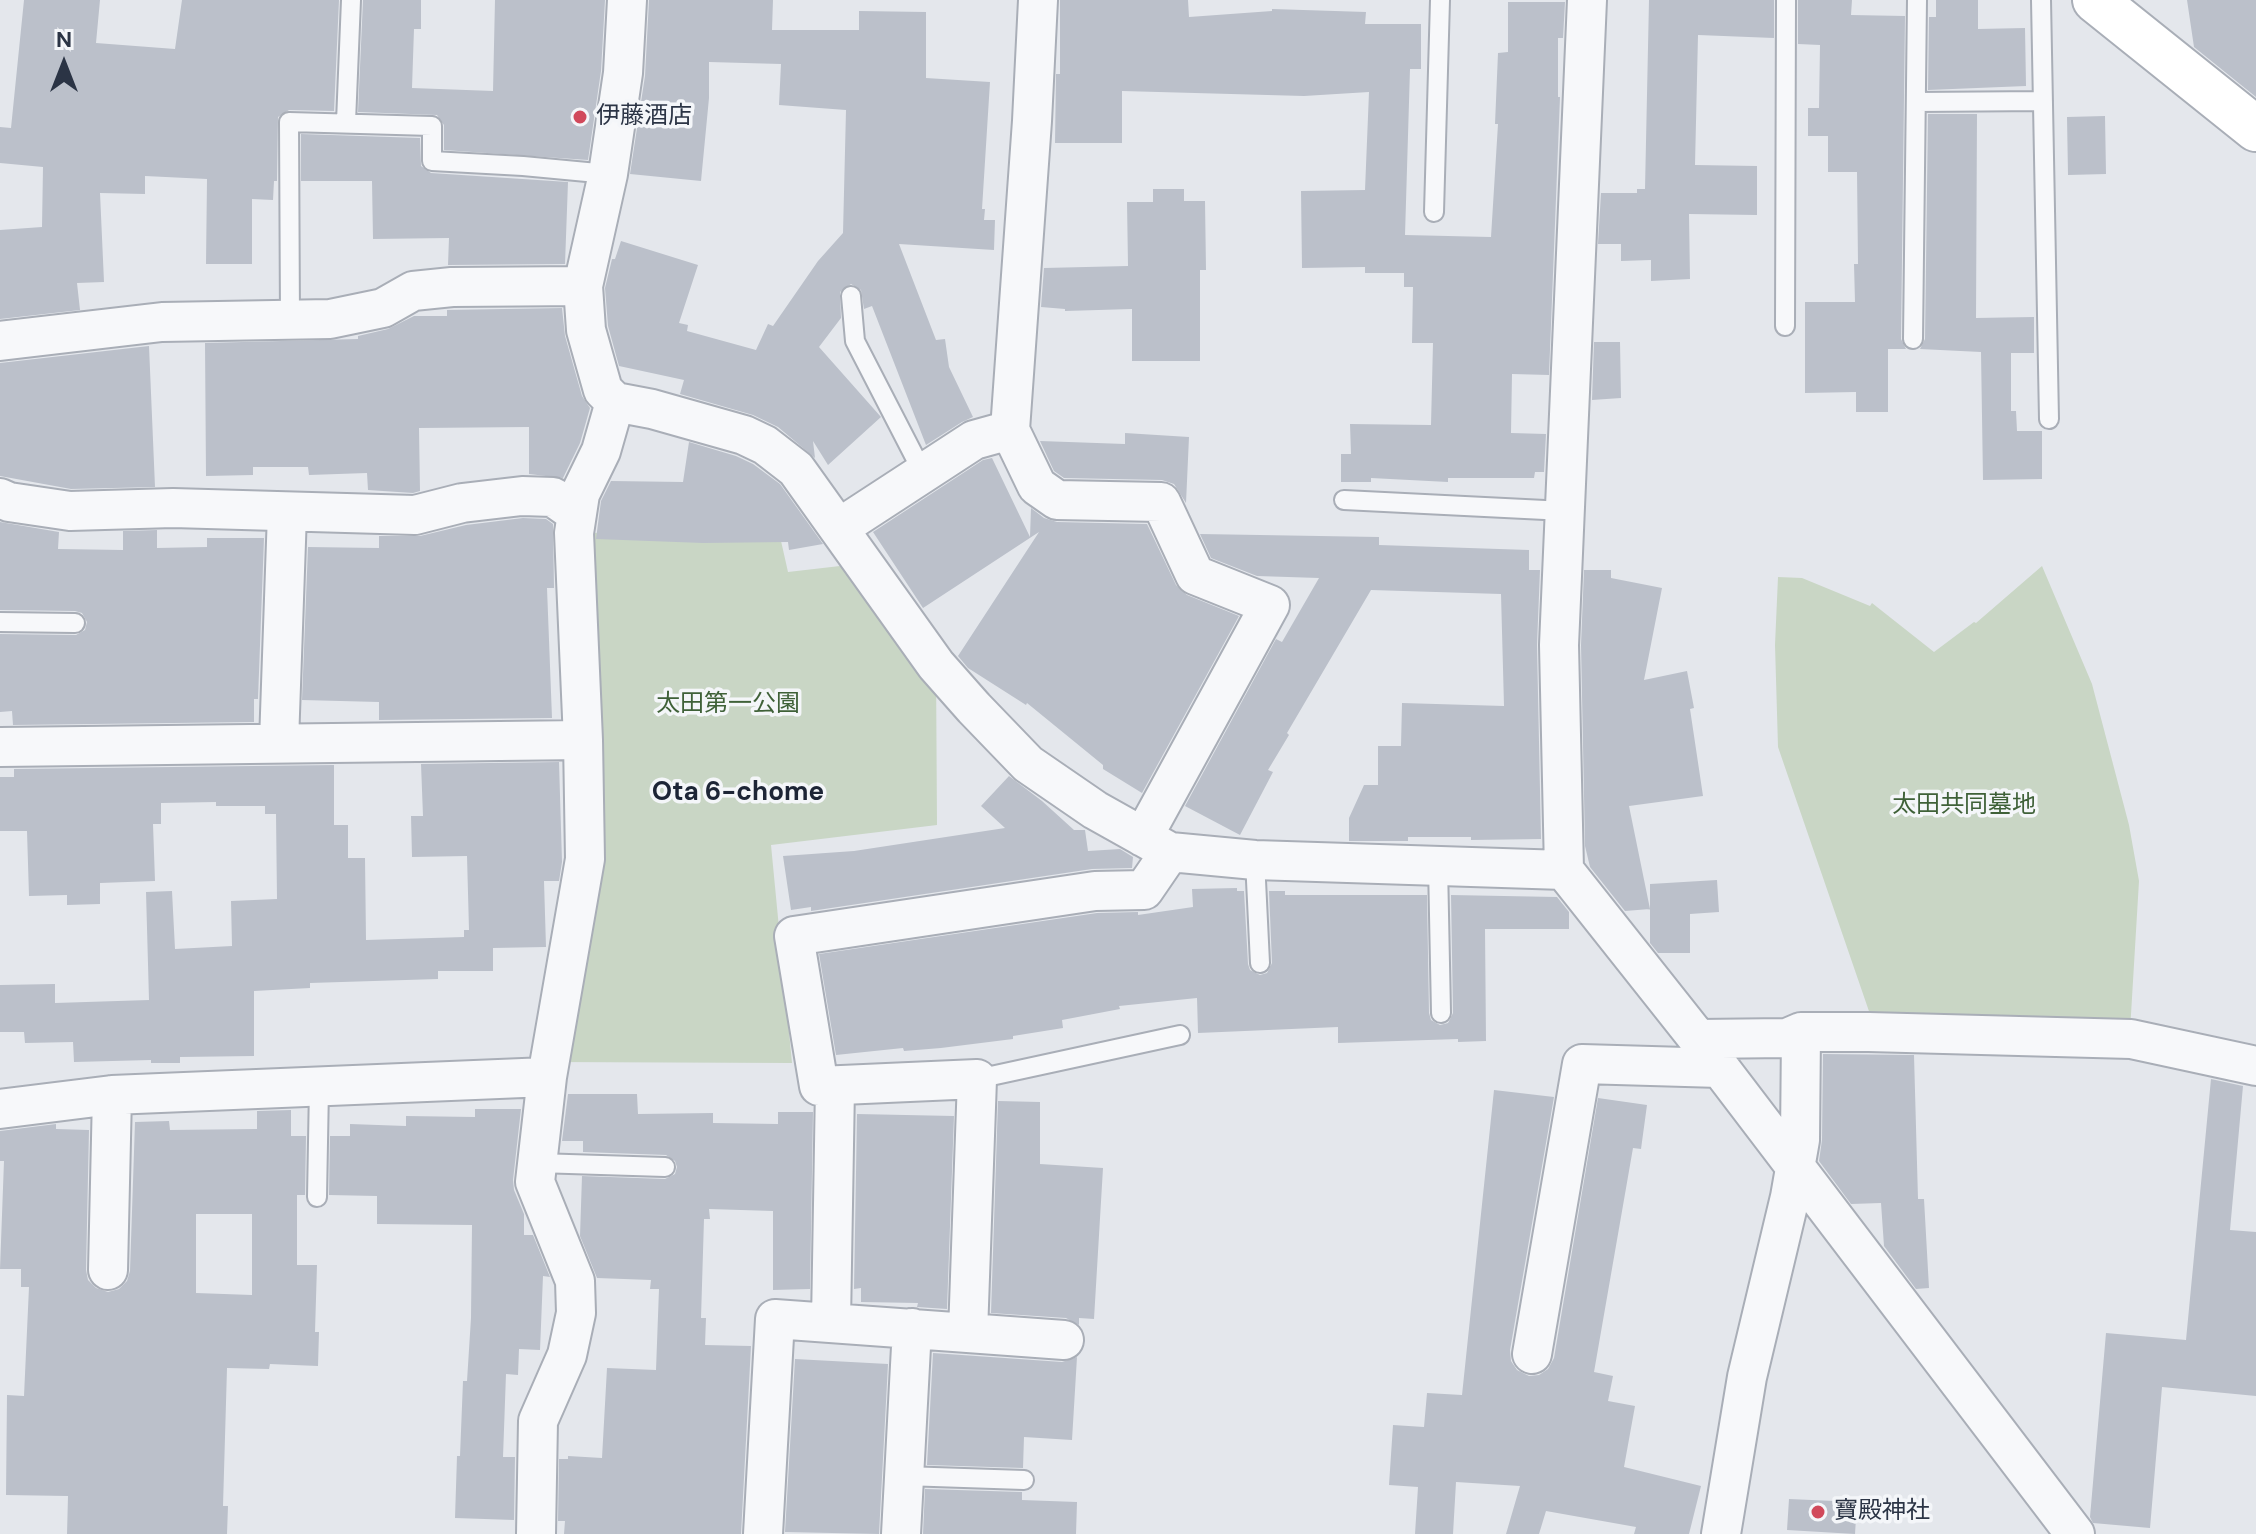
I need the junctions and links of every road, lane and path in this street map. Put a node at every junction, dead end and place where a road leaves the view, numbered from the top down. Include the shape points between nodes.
1 (351, 0) edge
2 (627, 0) edge
3 (1038, 0) edge
4 (1440, 0) edge
5 (1587, 0) edge
6 (1786, 0) edge
7 (1917, 0) edge
8 (2041, 0) edge
9 (2095, 0) edge
10 (2043, 101) junction
11 (1916, 102) junction
12 (346, 122) junction
13 (2256, 129) edge
14 (608, 174) junction
15 (1434, 212) dead end
16 (583, 286) junction
17 (851, 296) dead end
18 (290, 320) junction
19 (1785, 326) dead end
20 (1913, 339) dead end
21 (0, 341) edge
22 (615, 402) junction
23 (2049, 419) dead end
24 (1010, 430) junction
25 (923, 473) junction
26 (0, 498) edge
27 (1344, 500) dead end
28 (1565, 511) junction
29 (287, 513) junction
30 (577, 514) junction
31 (839, 528) junction
32 (0, 622) edge
33 (75, 623) dead end
34 (583, 740) junction
35 (279, 742) junction
36 (0, 747) edge
37 (1156, 844) junction
38 (1255, 860) junction
39 (1438, 865) junction
40 (1564, 870) junction
41 (1260, 963) dead end
42 (1441, 1013) dead end
43 (1801, 1032) junction
44 (1180, 1035) dead end
45 (1709, 1054) junction
46 (2256, 1066) edge
47 (547, 1077) junction
48 (977, 1079) junction
49 (835, 1086) junction
50 (319, 1087) junction
51 (112, 1095) junction
52 (0, 1109) edge
53 (537, 1163) junction
54 (1794, 1165) junction
55 (665, 1167) dead end
56 (317, 1197) dead end
57 (108, 1270) dead end
58 (831, 1322) junction
59 (912, 1328) junction
60 (968, 1333) junction
61 (1064, 1340) dead end
62 (1532, 1354) dead end
63 (904, 1476) junction
64 (1024, 1480) dead end
65 (536, 1534) edge
66 (763, 1534) edge
67 (901, 1534) edge
68 (1721, 1534) edge
69 (2075, 1534) edge

1 - 12 lane
2 - 14 street
3 - 24 street
4 - 15 lane
5 - 28 street
6 - 19 lane
7 - 11 lane
8 - 10 lane
9 - 13 street
10 - 11 lane
10 - 23 lane
11 - 20 lane
12 - 14 lane via 432,126 432,161
12 - 18 lane via 289,122
14 - 16 street
16 - 18 street via 413,291 383,308
16 - 22 street via 593,362 603,390
17 - 25 lane via 855,341
18 - 21 street via 162,322
22 - 30 street
22 - 31 street via 765,445 796,469
24 - 25 street via 974,440
24 - 37 street via 1037,486 1057,500 1161,502 1195,575 1270,605
25 - 31 street
26 - 29 street via 70,511
27 - 28 lane
28 - 40 street via 1559,645
29 - 30 street via 415,515 522,496 553,497
29 - 35 street
30 - 34 street via 574,556
31 - 37 street via 936,665 1028,764
32 - 33 lane
34 - 35 street
34 - 47 street via 585,859
35 - 36 street
37 - 38 street
37 - 49 street via 1144,890 1095,891 794,936 819,1086
38 - 39 street
38 - 41 lane
39 - 40 street
39 - 42 lane
40 - 45 street
43 - 45 street
43 - 46 street via 2131,1039
43 - 54 street via 1800,1140
44 - 48 lane
45 - 54 street
45 - 62 street via 1582,1064
47 - 50 street
47 - 53 street
48 - 49 street
48 - 60 street
49 - 58 street
50 - 51 street
50 - 56 lane
51 - 52 street
51 - 57 street
53 - 55 lane
53 - 65 street via 535,1182 575,1281 576,1313 567,1355 538,1421
54 - 68 street via 1747,1377
54 - 69 street
58 - 59 street
58 - 66 street via 775,1319
59 - 60 street
59 - 63 street
60 - 61 street
63 - 64 lane
63 - 67 street

